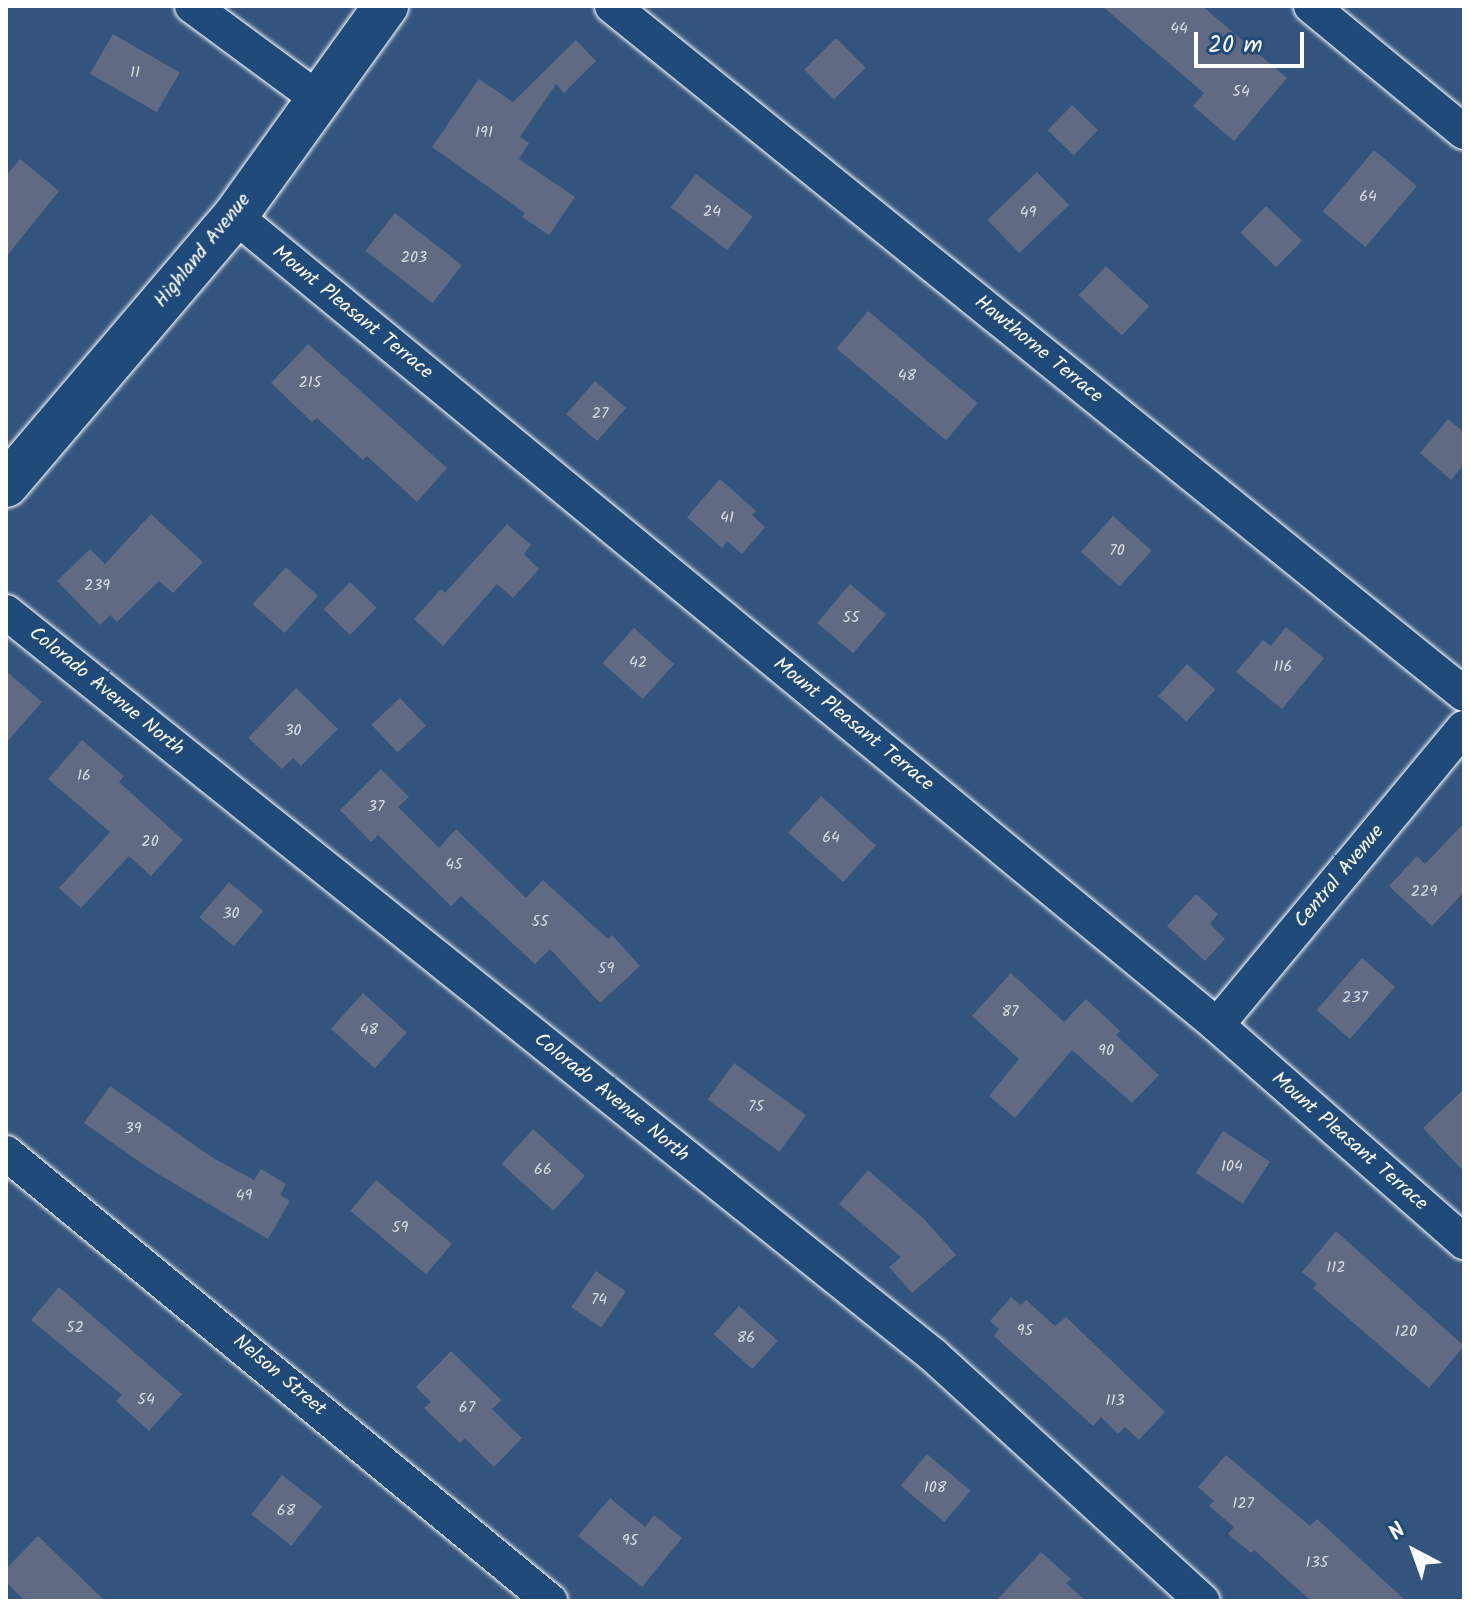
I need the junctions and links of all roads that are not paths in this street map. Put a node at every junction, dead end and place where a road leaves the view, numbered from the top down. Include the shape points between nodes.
1 (192, 6) edge
2 (386, 6) edge
3 (612, 6) edge
4 (1311, 6) edge
5 (318, 99) junction
6 (1464, 132) edge
7 (235, 216) junction
8 (6, 485) edge
9 (6, 612) edge
10 (1464, 694) edge
11 (1464, 728) edge
12 (1217, 1025) junction
13 (6, 1153) edge
14 (1464, 1242) edge
15 (550, 1601) edge
16 (1202, 1601) edge

1 - 5 street
2 - 5 street, Highland Avenue
3 - 10 street, Hawthorne Terrace
4 - 6 street
5 - 7 street, Highland Avenue
7 - 8 street, Highland Avenue
7 - 12 street, Mount Pleasant Terrace
9 - 16 street, Colorado Avenue North via 933,1355
11 - 12 street, Central Avenue
12 - 14 street, Mount Pleasant Terrace
13 - 15 street, Nelson Street

